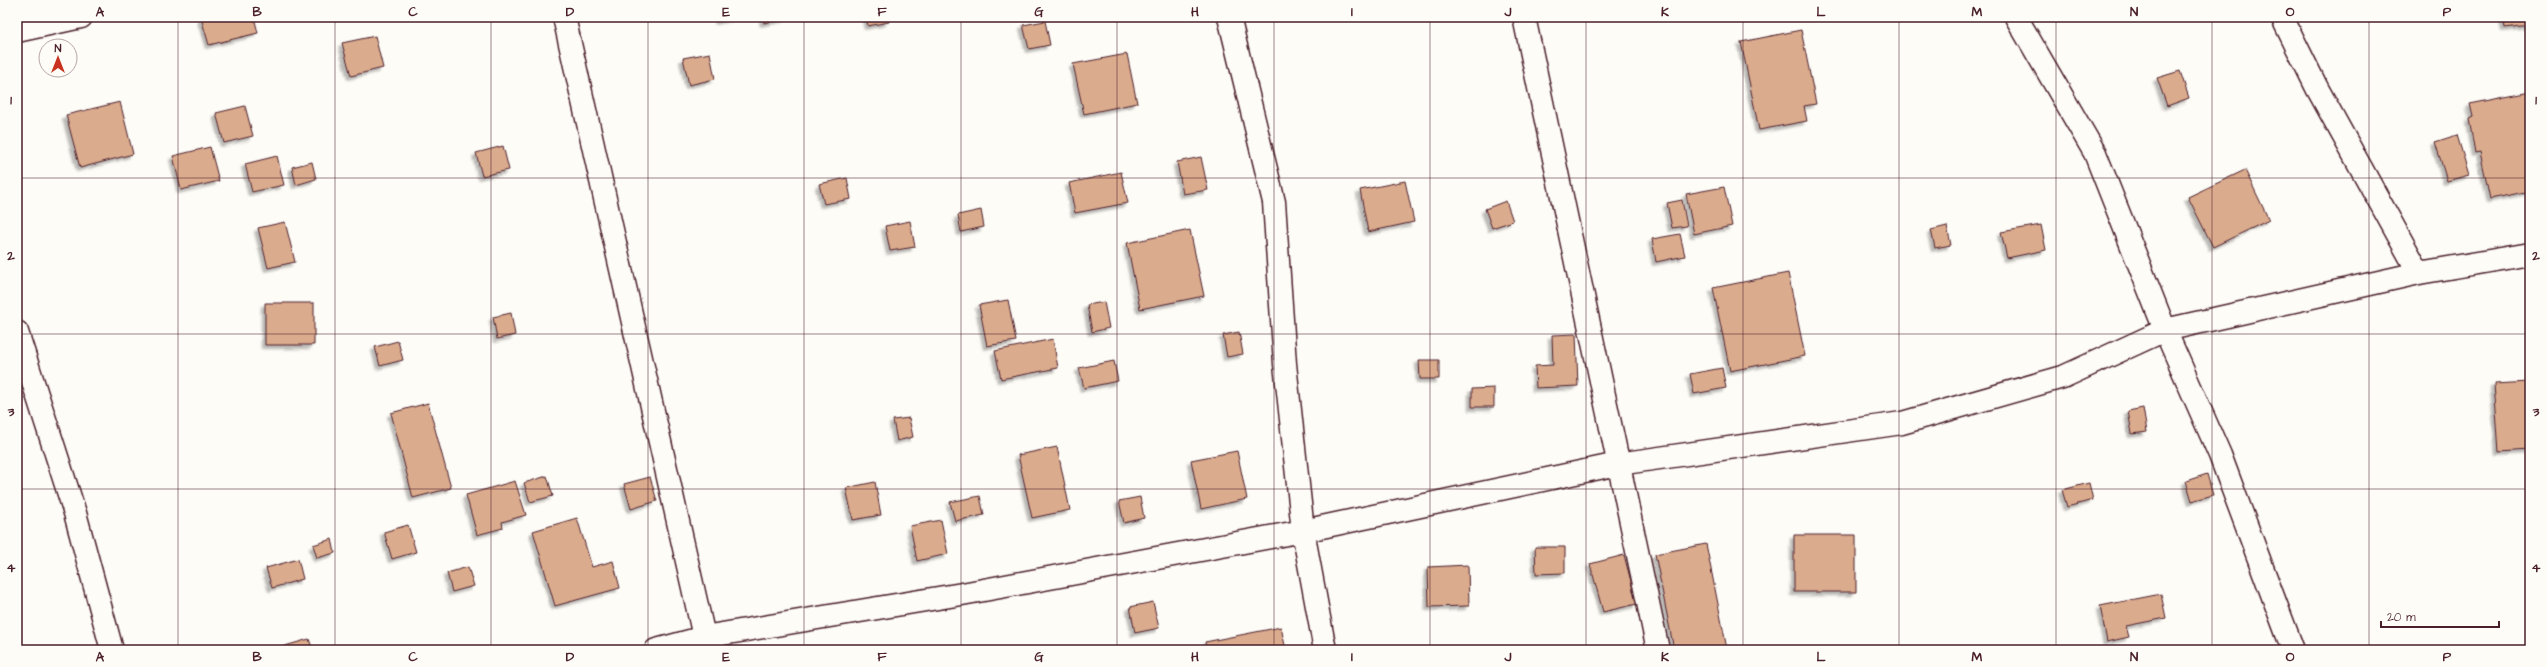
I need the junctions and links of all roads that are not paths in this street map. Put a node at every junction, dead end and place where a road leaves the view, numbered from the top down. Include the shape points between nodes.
1 (81, 17) edge
2 (564, 17) edge
3 (1229, 17) edge
4 (1524, 17) edge
5 (2016, 17) edge
6 (2282, 17) edge
7 (17, 31) edge
8 (2530, 254) edge
9 (2419, 273) junction
10 (2165, 330) junction
11 (17, 332) edge
12 (1618, 464) junction
13 (1303, 532) junction
14 (706, 643) edge
15 (112, 650) edge
16 (656, 650) edge
17 (1325, 650) edge
18 (1658, 650) edge
19 (2293, 650) edge

1 - 7 street
2 - 14 street
3 - 13 street via 1274,202 1285,364
4 - 12 street
5 - 10 street via 2095,153
6 - 9 street via 2321,95
8 - 9 street
9 - 10 street
10 - 12 street via 2063,377 1902,423
10 - 19 street via 2220,455
11 - 15 street via 75,512
12 - 13 street
12 - 18 street
13 - 14 street
13 - 17 street
14 - 16 street

